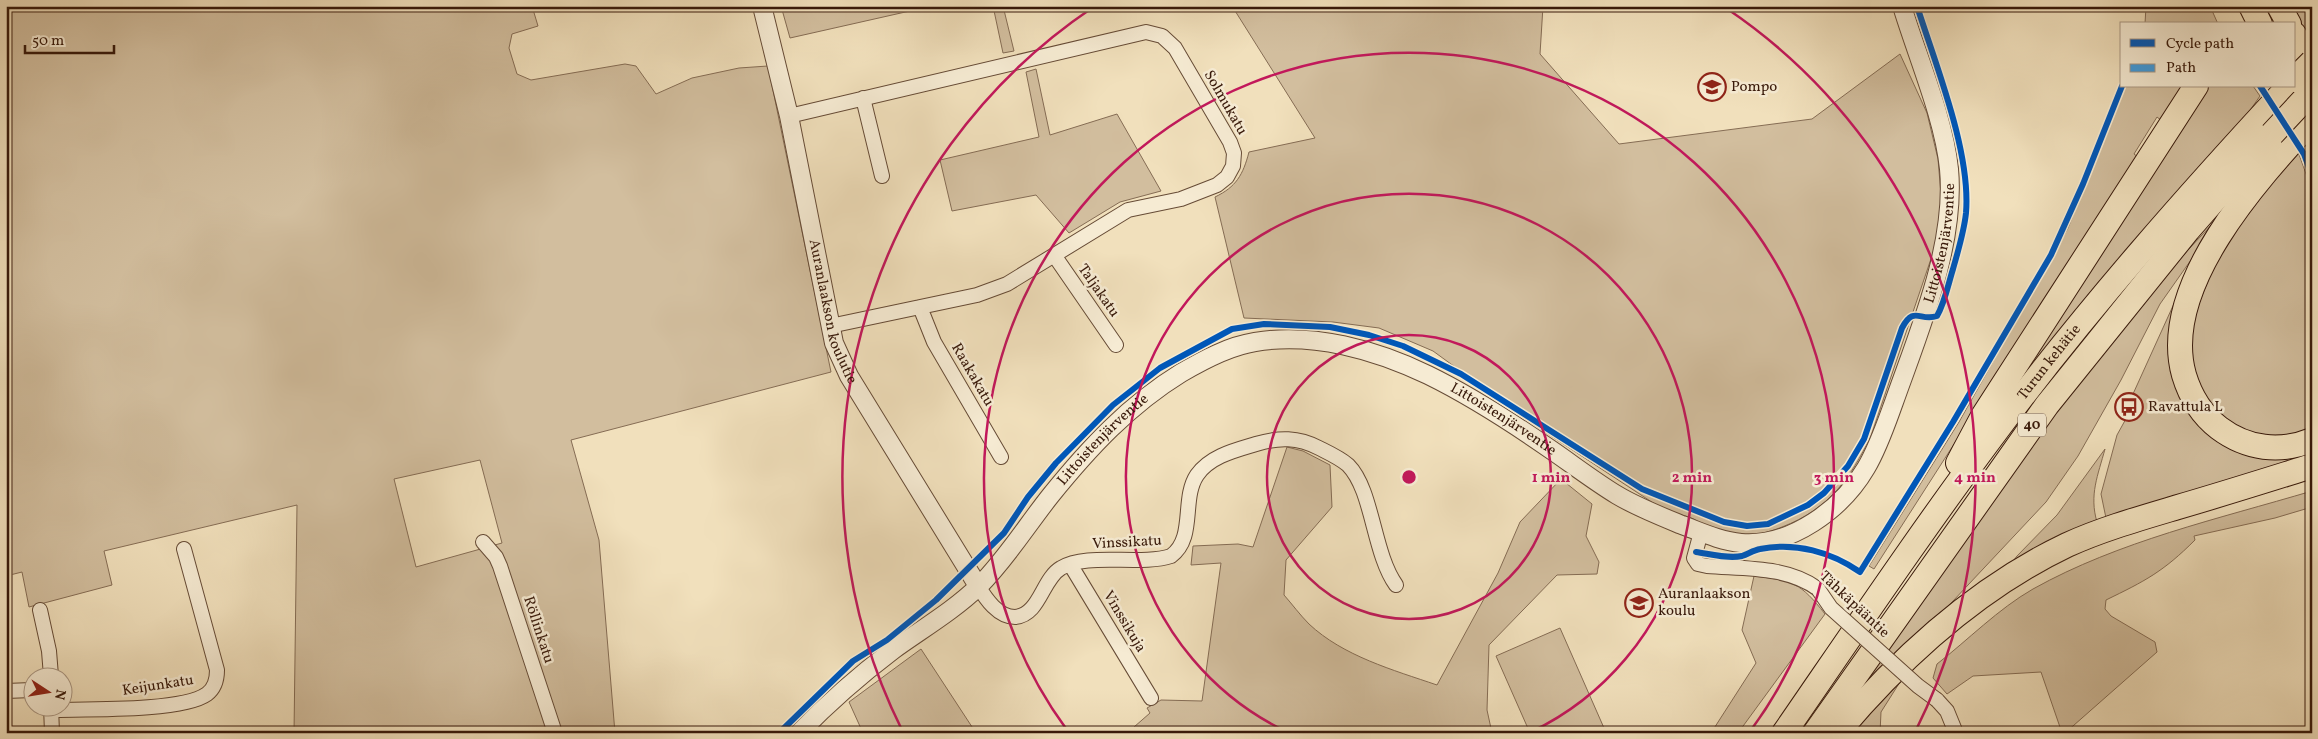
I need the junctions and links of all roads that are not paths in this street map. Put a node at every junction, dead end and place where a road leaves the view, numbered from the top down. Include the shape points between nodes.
1 (762, 6) edge
2 (1902, 6) edge
3 (2251, 6) edge
4 (2279, 6) edge
5 (2259, 22) edge
6 (2287, 22) edge
7 (2296, 39) edge
8 (2312, 63) edge
9 (2296, 78) edge
10 (2195, 88) edge
11 (2288, 88) edge
12 (2295, 88) edge
13 (2312, 91) edge
14 (864, 98) junction
15 (789, 116) junction
16 (2312, 119) edge
17 (2272, 134) junction
18 (882, 176) dead end
19 (1054, 255) junction
20 (920, 307) junction
21 (830, 326) junction
22 (1116, 345) dead end
23 (2312, 440) edge
24 (1001, 457) dead end
25 (2312, 466) edge
26 (1701, 532) junction
27 (1916, 541) junction
28 (483, 542) dead end
29 (184, 549) dead end
30 (1070, 564) junction
31 (1396, 585) dead end
32 (978, 586) junction
33 (40, 610) dead end
34 (50, 666) edge
35 (22, 690) edge
36 (6, 691) edge
37 (1151, 698) dead end
38 (72, 708) edge
39 (51, 716) edge
40 (52, 733) edge
41 (555, 733) edge
42 (799, 733) edge
43 (1784, 733) edge
44 (1815, 733) edge
45 (1837, 733) edge
46 (1956, 733) edge

1 - 15 street, Auranlaakson koulutie
2 - 26 street, Littoistenjärventie via 1939,122 1949,164 1951,203 1944,250 1880,440 1846,495 1830,510 1796,530 1768,541 1748,543 1721,540
3 - 5 highway
4 - 6 highway
7 - 8 highway
8 - 9 highway, bridge
10 - 27 highway via 1984,416
11 - 17 highway, Turun kehätie / 40
12 - 16 highway
13 - 17 highway, Turun kehätie / 40, bridge
14 - 15 street, Solmukatu
14 - 18 street
14 - 19 street, Solmukatu via 1134,34 1152,33 1167,39 1230,142 1234,153 1230,172 1210,189 1128,210
15 - 21 street, Auranlaakson koulutie
16 - 17 highway
17 - 23 highway via 2197,276 2182,320 2180,355 2193,397 2201,410 2222,430 2262,447 2294,447
17 - 27 highway, Turun kehätie / 40 via 2098,303 2002,424
17 - 44 highway, Turun kehätie / 40 via 2188,230 2047,405
19 - 20 street, Solmukatu via 996,289
19 - 22 street, Taljakatu
20 - 21 street, Solmukatu
20 - 24 street, Raakakatu via 934,342
21 - 32 street, Auranlaakson koulutie via 836,350 849,376
25 - 45 highway via 2111,528 2035,562 1972,603 1909,654
26 - 32 street, Littoistenjärventie via 1615,494 1476,401 1396,361 1325,342 1255,342 1216,354 1189,368 1116,421 1063,480 1024,534
26 - 46 street, Tähkäpääntie, bridge via 1694,558 1698,564 1768,570 1802,580 1818,590 1831,608 1937,700 1947,711
27 - 43 highway, Turun kehätie / 40
28 - 41 street, Röllinkatu via 500,566
29 - 38 street, Keijunkatu via 216,670 216,682 210,691 194,700 146,707
30 - 31 street, Vinssikatu via 1158,560 1171,556 1183,542 1190,494 1201,470 1232,451 1288,438 1310,444 1341,460 1352,470 1360,484 1386,569
30 - 32 street via 1055,573 1032,609 1018,616 1008,616 996,609
30 - 37 street, Vinssikuja
32 - 42 street, Littoistenjärventie via 947,613 871,668
33 - 34 street
35 - 36 street
39 - 40 street

